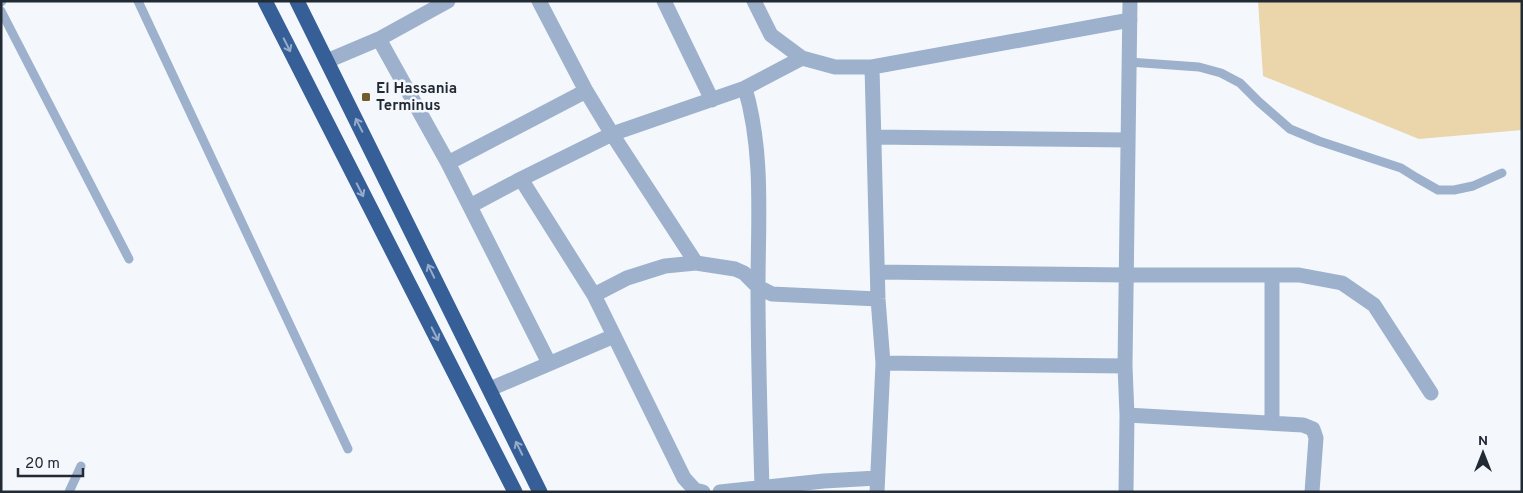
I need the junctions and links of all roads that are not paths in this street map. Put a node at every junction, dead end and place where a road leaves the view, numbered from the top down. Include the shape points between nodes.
1 (138, 1) edge
2 (265, 1) edge
3 (296, 1) edge
4 (539, 1) edge
5 (664, 1) edge
6 (754, 1) edge
7 (1130, 1) edge
8 (442, 3) edge
9 (1, 11) edge
10 (1130, 20) junction
11 (379, 39) junction
12 (802, 58) junction
13 (326, 61) junction
14 (1129, 62) junction
15 (872, 67) junction
16 (745, 88) junction
17 (586, 91) junction
18 (712, 100) junction
19 (612, 134) junction
20 (874, 137) junction
21 (1128, 140) junction
22 (448, 163) junction
23 (1502, 173) dead end
24 (521, 179) junction
25 (470, 206) junction
26 (128, 258) dead end
27 (696, 263) junction
28 (878, 272) junction
29 (1127, 275) junction
30 (1272, 275) junction
31 (758, 287) junction
32 (594, 296) junction
33 (878, 300) junction
34 (614, 336) junction
35 (549, 363) junction
36 (883, 363) junction
37 (1125, 366) junction
38 (490, 389) junction
39 (1431, 392) dead end
40 (1127, 415) junction
41 (1272, 423) junction
42 (348, 449) dead end
43 (80, 466) dead end
44 (877, 485) edge
45 (762, 488) junction
46 (69, 492) edge
47 (515, 492) edge
48 (540, 492) edge
49 (703, 492) edge
50 (720, 492) edge
51 (1126, 492) edge
52 (1312, 492) edge

1 - 42 lane
2 -> 47 highway
3 - 13 highway
4 - 17 street
5 - 18 street
6 - 12 street via 771,35
7 - 10 street
8 - 11 street
9 - 26 lane
10 - 14 street
10 - 15 street
11 - 13 street
11 - 22 street
12 - 15 street via 835,66
12 - 16 street
38 -> 13 highway
14 - 21 street
14 - 23 lane via 1199,67 1221,73 1240,83 1290,129 1401,168 1438,190 1473,186
15 - 20 street
16 - 18 street
16 - 31 street via 755,132 759,191
17 - 19 street
17 - 22 street
18 - 19 street
19 - 24 street
19 - 27 street
20 - 21 street
20 - 28 street
21 - 29 street
22 - 25 street
24 - 25 street
24 - 32 street
25 - 35 street
27 - 31 street via 735,269
27 - 32 street via 665,266 627,278
28 - 29 street
28 - 33 street
29 - 30 street
29 - 37 street
30 - 39 street via 1299,275 1342,283 1374,304
30 - 41 street
31 - 33 street via 772,294
31 - 45 street
32 - 34 street
33 - 36 street
34 - 35 street
34 - 49 street via 684,478 695,490
35 - 38 street
36 - 37 street
36 - 44 street
37 - 40 street
48 -> 38 highway
40 - 41 street
40 - 51 street
41 - 52 street via 1303,425 1313,430 1316,438
43 - 46 lane
44 - 45 street
45 - 50 street

